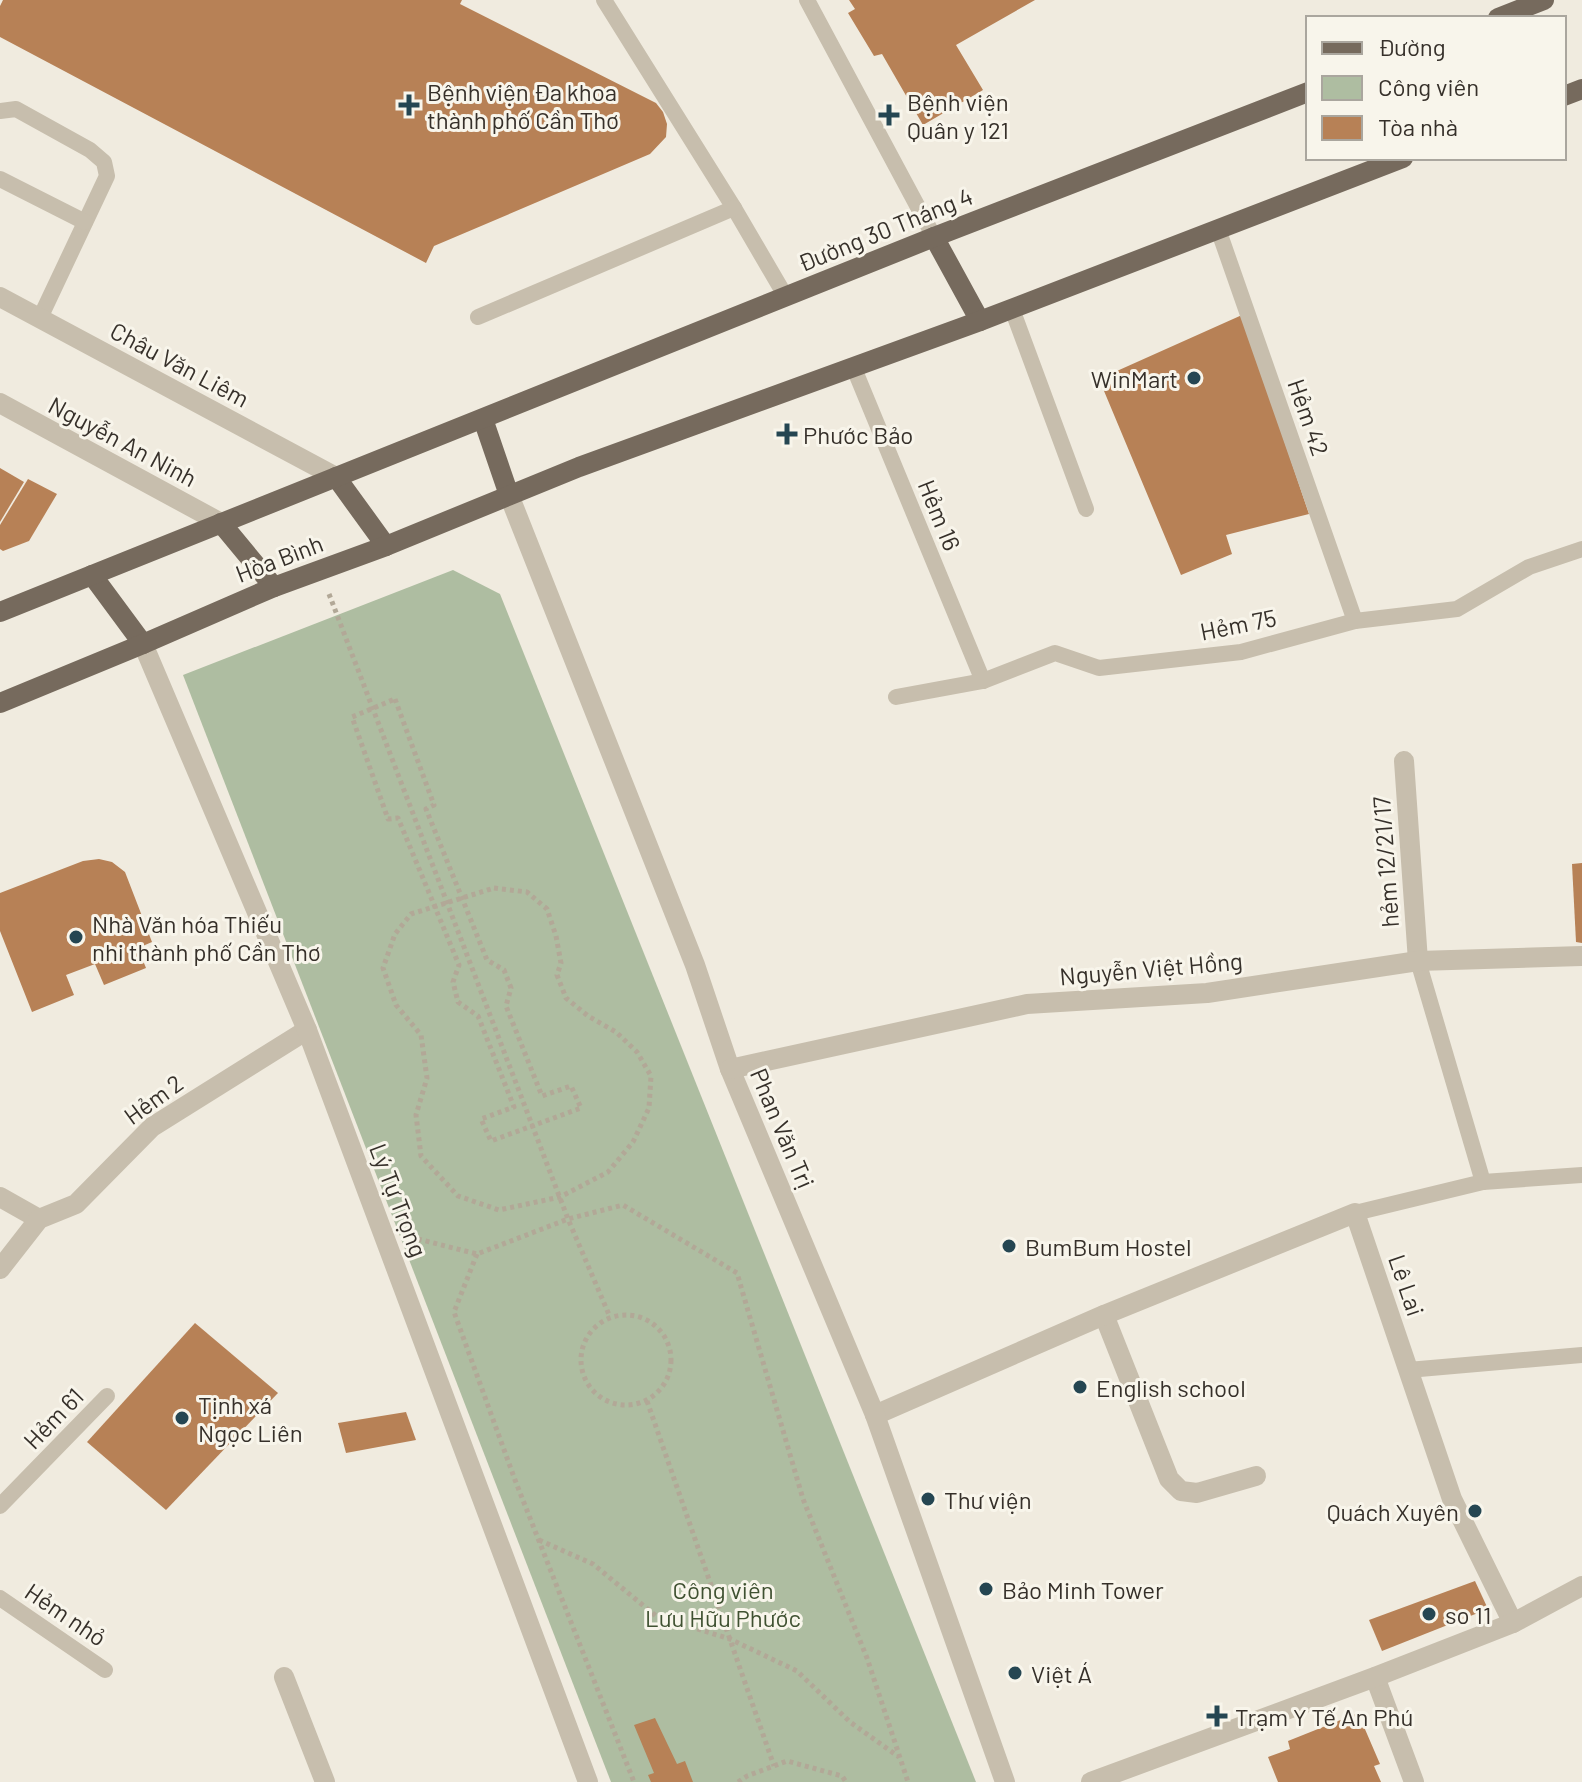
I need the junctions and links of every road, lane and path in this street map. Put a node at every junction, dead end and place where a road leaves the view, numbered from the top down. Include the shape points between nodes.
1 (604, 0) edge
2 (807, 0) edge
3 (1544, 0) edge
4 (1503, 16) edge
5 (1306, 93) edge
6 (0, 111) edge
7 (1398, 160) edge
8 (0, 179) edge
9 (734, 208) junction
10 (85, 222) junction
11 (1218, 229) junction
12 (934, 237) junction
13 (0, 297) edge
14 (786, 297) junction
15 (1012, 309) junction
16 (478, 317) dead end
17 (40, 318) junction
18 (980, 321) junction
19 (853, 366) junction
20 (0, 403) edge
21 (483, 419) junction
22 (336, 477) junction
23 (509, 495) junction
24 (1086, 509) dead end
25 (221, 523) junction
26 (386, 546) junction
27 (1582, 549) edge
28 (320, 570) junction
29 (92, 575) junction
30 (274, 587) junction
31 (0, 612) edge
32 (1355, 621) junction
33 (143, 644) junction
34 (983, 681) junction
35 (896, 697) dead end
36 (0, 703) edge
37 (373, 707) junction
38 (1404, 761) dead end
39 (461, 899) junction
40 (446, 903) junction
41 (434, 906) junction
42 (1582, 956) edge
43 (1418, 961) junction
44 (307, 1030) junction
45 (730, 1069) junction
46 (532, 1126) junction
47 (1582, 1175) edge
48 (1483, 1182) junction
49 (0, 1197) edge
50 (560, 1197) junction
51 (1355, 1213) junction
52 (39, 1219) junction
53 (568, 1219) junction
54 (386, 1240) junction
55 (477, 1254) junction
56 (0, 1269) edge
57 (1104, 1315) junction
58 (610, 1317) junction
59 (1582, 1355) edge
60 (1408, 1370) junction
61 (107, 1396) dead end
62 (647, 1401) junction
63 (875, 1415) junction
64 (1256, 1476) dead end
65 (0, 1506) edge
66 (539, 1540) junction
67 (1582, 1586) edge
68 (0, 1598) edge
69 (1513, 1623) junction
70 (730, 1639) junction
71 (105, 1670) dead end
72 (284, 1677) dead end
73 (1375, 1677) junction
74 (900, 1757) junction
75 (774, 1766) junction
76 (325, 1782) edge
77 (588, 1782) edge
78 (634, 1782) edge
79 (738, 1782) edge
80 (846, 1782) edge
81 (908, 1782) edge
82 (1005, 1782) edge
83 (1091, 1782) edge
84 (1414, 1782) edge

1 - 9 lane
2 - 12 lane
3 - 4 main road
5 - 12 main road, Đường 30 Tháng 4
6 - 10 lane via 16,109 104,162 107,176
7 - 11 main road
8 - 10 lane
9 - 14 lane
9 - 16 lane
10 - 17 lane
11 - 15 main road
11 - 32 lane, Hẻm 42
12 - 14 main road, Đường 30 Tháng 4
12 - 18 main road
13 - 17 street, Châu Văn Liêm
14 - 21 main road, Đường 30 Tháng 4
15 - 18 main road
15 - 24 lane
17 - 22 street, Châu Văn Liêm
18 - 19 main road
19 - 23 main road, Hòa Bình
19 - 34 lane, Hẻm 16
20 - 25 street, Nguyễn An Ninh
21 - 22 main road
21 - 23 main road
22 - 25 main road
22 - 26 main road
23 - 26 main road, Hòa Bình
23 - 45 street, Phan Văn Trị via 695,965
25 - 29 main road
25 - 30 main road
26 - 28 main road, Hòa Bình
27 - 32 lane, Hẻm 75 via 1529,567 1457,609
28 - 30 main road, Hòa Bình
28 - 37 path
29 - 31 main road
29 - 33 main road
30 - 33 main road, Hòa Bình
32 - 34 lane, Hẻm 75 via 1241,652 1099,668 1055,653
33 - 36 main road, Hòa Bình
33 - 44 street, Lý Tự Trọng
34 - 35 lane, Hẻm 75
37 - 39 path via 395,699 434,805 426,809
37 - 40 path
37 - 41 path via 352,717 388,819 398,818
38 - 43 street, hẻm 12/21/17
39 - 40 path
39 - 46 path via 487,960 504,970 511,988 506,1006 542,1096 571,1086 581,1108
39 - 50 path via 494,888 527,892 547,909 566,998 616,1032 651,1076 649,1108 633,1142 608,1172
40 - 41 path
40 - 46 path
41 - 46 path via 459,965 453,982 458,1002 478,1016 514,1107 481,1119 491,1141
41 - 50 path via 411,914 395,934 383,968 396,1005 421,1035 427,1078 416,1115 421,1156 458,1196 499,1210
42 - 43 street, Nguyễn Việt Hồng
43 - 45 street, Nguyễn Việt Hồng via 1207,993 1027,1004
43 - 48 lane
44 - 52 street, Hẻm 2 via 152,1127 76,1204
44 - 54 street, Lý Tự Trọng
45 - 63 street, Phan Văn Trị
46 - 50 path
47 - 48 lane
48 - 51 lane
49 - 52 street
50 - 53 path
51 - 57 street
51 - 60 street, Lê Lai
52 - 56 street, Hẻm 2
53 - 55 path
53 - 58 path
53 - 74 path via 623,1205 737,1273 803,1499
54 - 55 path via 399,1234
54 - 77 street, Lý Tự Trọng
55 - 66 path via 454,1312
57 - 63 street
57 - 64 street via 1169,1479 1181,1491 1197,1493
58 - 62 path via 640,1316 665,1334 671,1349 668,1379
58 - 62 path via 597,1324 582,1349 585,1377 604,1399 632,1405
59 - 60 lane
60 - 69 street, Lê Lai via 1452,1499
61 - 65 lane, Hẻm 61
62 - 70 path
63 - 82 street, Phan Văn Trị
66 - 70 path via 593,1564 656,1616
66 - 78 path
67 - 69 street
68 - 71 lane, Hẻm nhỏ
69 - 73 street
70 - 74 path via 797,1671 850,1722
70 - 75 path
72 - 76 street
73 - 83 street
73 - 84 street
74 - 81 path
75 - 79 path
75 - 80 path via 787,1761 842,1776

